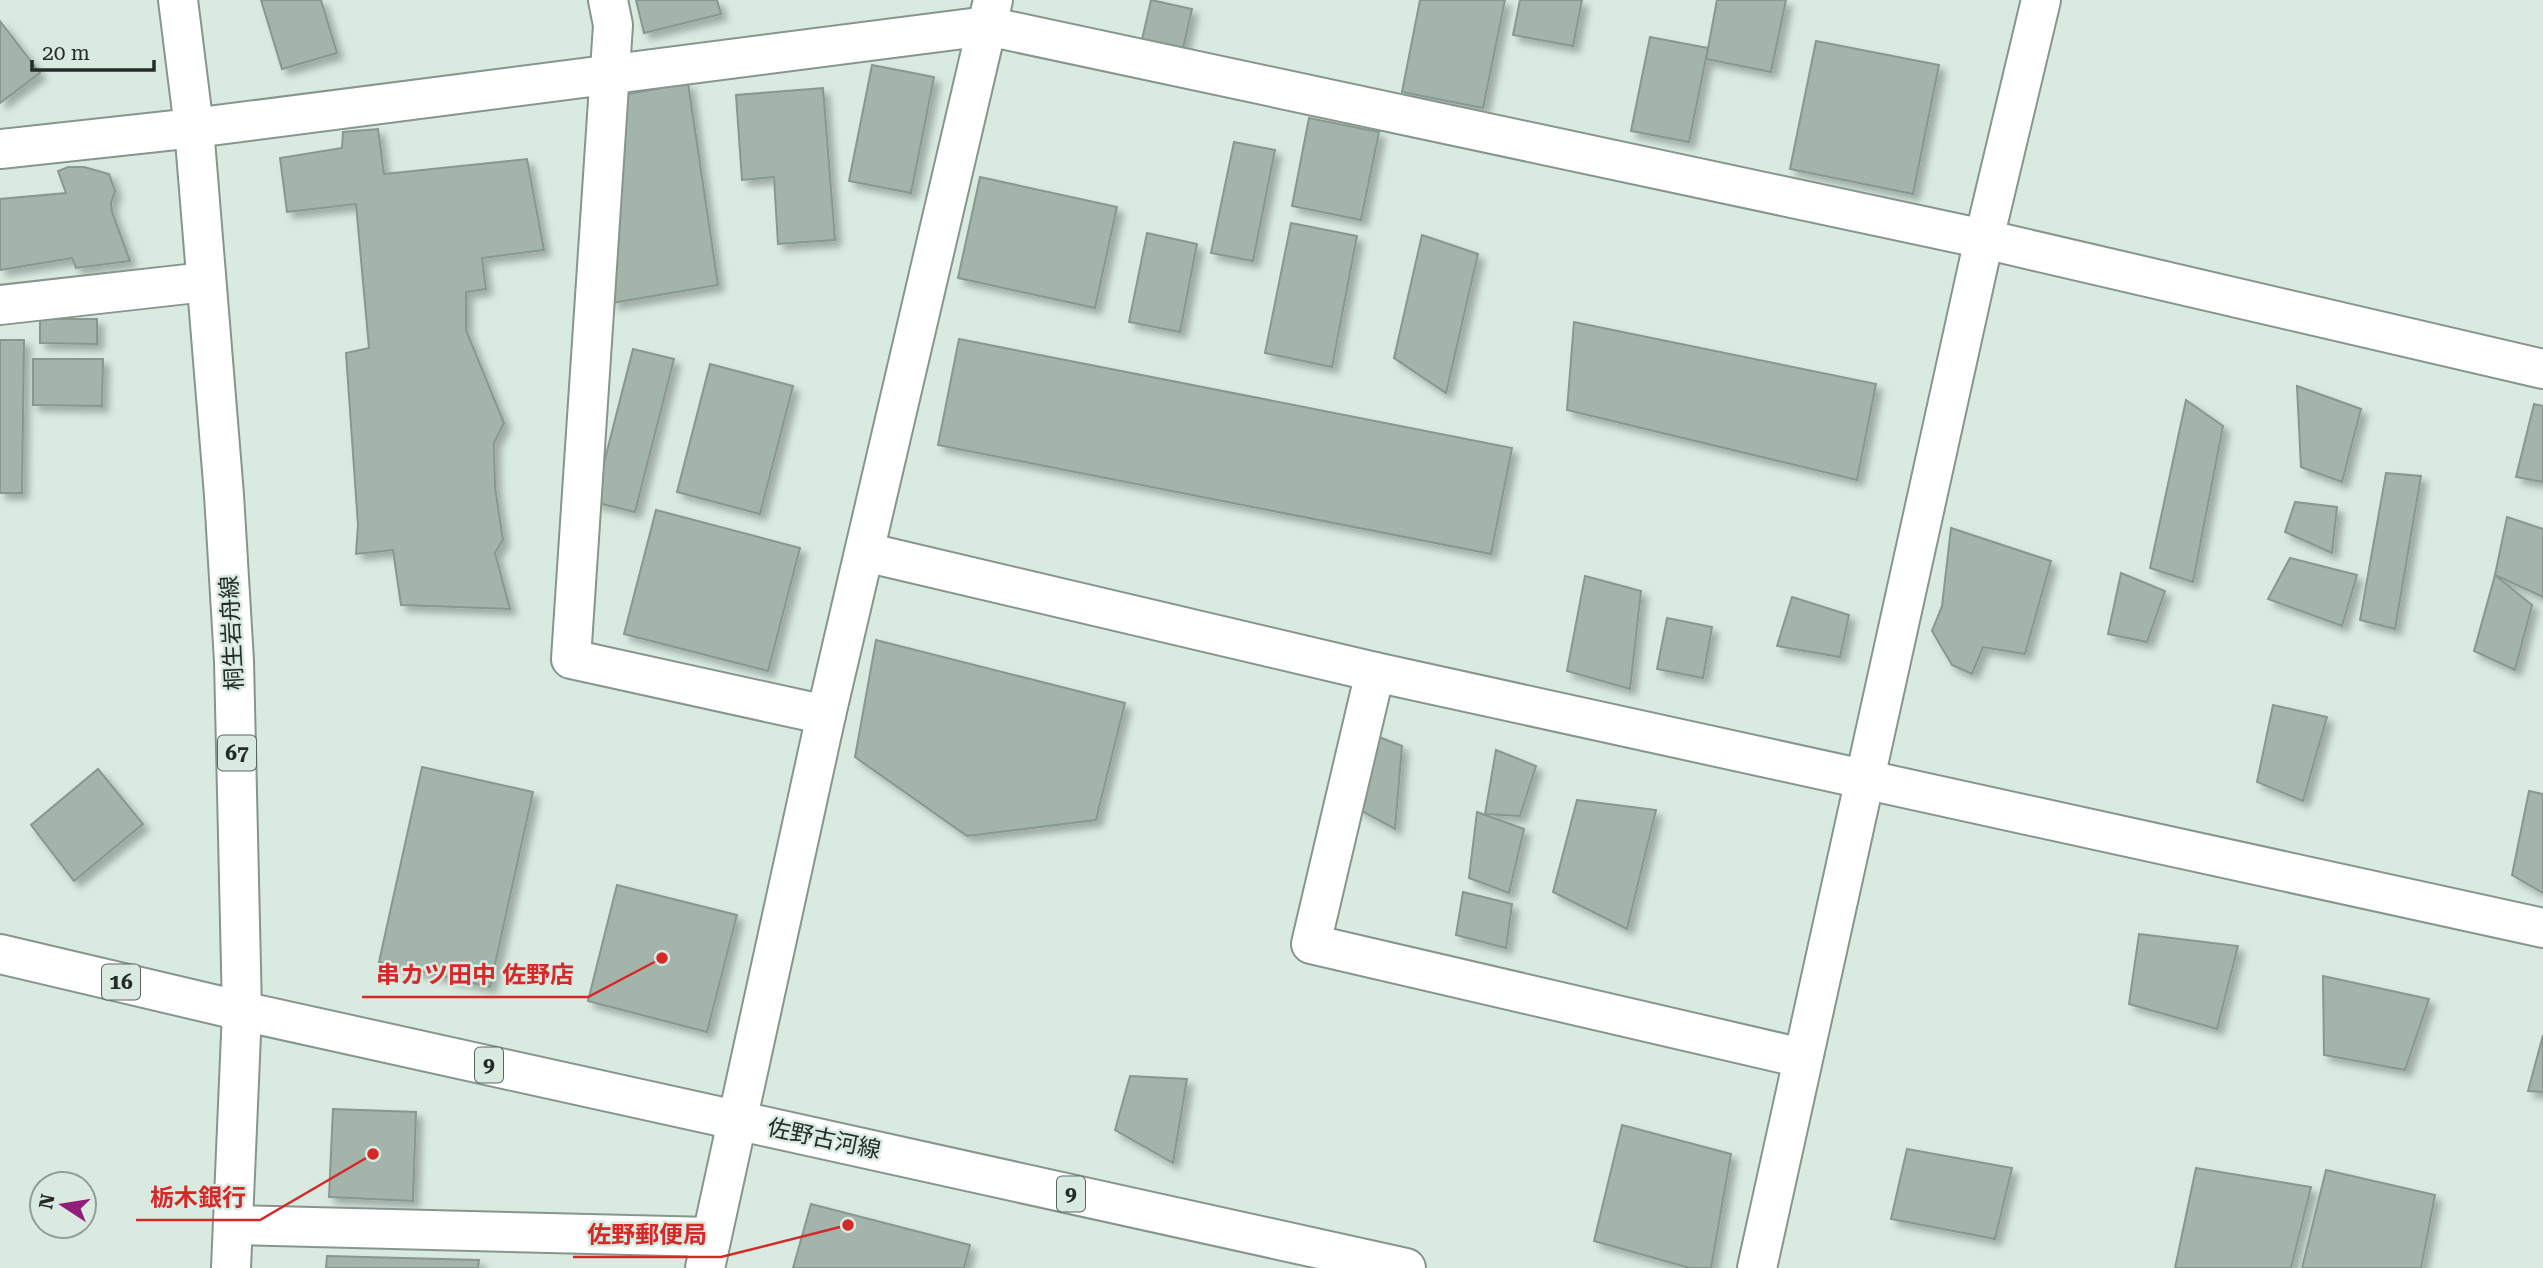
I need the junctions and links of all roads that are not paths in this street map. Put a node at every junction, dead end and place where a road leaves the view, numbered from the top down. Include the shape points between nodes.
1 (178, 0) edge
2 (608, 0) edge
3 (2041, 0) edge
4 (990, 13) edge
5 (610, 76) junction
6 (194, 128) junction
7 (0, 149) edge
8 (1984, 239) junction
9 (205, 282) junction
10 (0, 305) edge
11 (2543, 369) edge
12 (865, 552) junction
13 (1375, 673) junction
14 (826, 715) junction
15 (1863, 779) junction
16 (2543, 928) edge
17 (0, 954) edge
18 (242, 1011) junction
19 (1802, 1058) junction
20 (736, 1120) junction
21 (234, 1225) junction
22 (708, 1252) edge
23 (231, 1268) edge
24 (1406, 1268) edge
25 (1757, 1268) edge

1 - 6 street, 桐生岩舟線 / 67
2 - 5 street via 613,25
3 - 8 street
4 - 5 street
4 - 8 street
4 - 12 street
5 - 6 street
5 - 14 street via 571,660
6 - 7 street
6 - 9 street, 桐生岩舟線 / 67
8 - 11 street
8 - 15 street
9 - 10 street
9 - 18 street, 桐生岩舟線 / 67 via 225,495 234,660
12 - 13 street
12 - 14 street
13 - 15 street
13 - 19 street via 1311,944
14 - 20 street
15 - 16 street
15 - 19 street
17 - 18 street, 16
18 - 20 street, 佐野古河線 / 9
18 - 21 street, 桐生岩舟線 / 67
19 - 25 street
20 - 22 street
20 - 24 street, 佐野古河線 / 9
21 - 22 street
21 - 23 street, 桐生岩舟線 / 67

